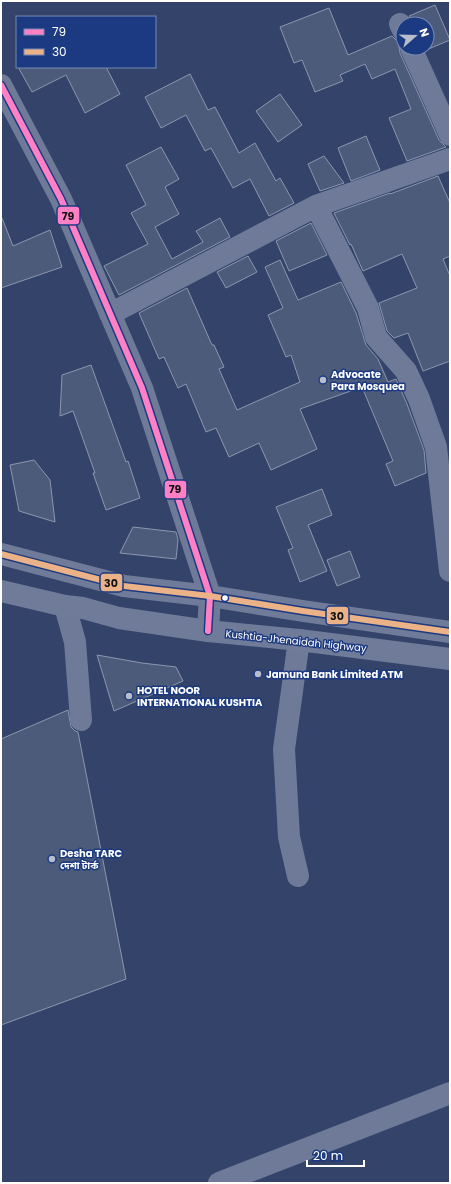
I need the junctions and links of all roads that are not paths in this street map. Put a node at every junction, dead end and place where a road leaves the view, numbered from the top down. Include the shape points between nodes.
1 (415, 56) edge
2 (1, 85) edge
3 (450, 134) edge
4 (450, 159) edge
5 (316, 206) junction
6 (110, 314) junction
7 (1, 554) edge
8 (450, 571) edge
9 (1, 591) edge
10 (210, 596) junction
11 (65, 606) junction
12 (208, 631) junction
13 (450, 632) edge
14 (299, 640) junction
15 (450, 659) edge
16 (81, 720) dead end
17 (298, 876) dead end
18 (450, 1093) edge
19 (219, 1183) edge

1 - 3 street
2 - 6 street via 61,199
4 - 5 street
5 - 6 street
5 - 8 street via 368,308 376,337 406,371 419,399 436,447
6 - 10 street via 142,388
7 - 10 highway via 124,586
9 - 11 highway, Kushtia-Jhenaidah Highway
10 - 12 street
10 - 13 highway
11 - 12 highway, Kushtia-Jhenaidah Highway via 120,618
11 - 16 street via 75,642
12 - 14 highway, Kushtia-Jhenaidah Highway
14 - 15 highway, Kushtia-Jhenaidah Highway
14 - 17 street via 284,750 290,837
18 - 19 street

